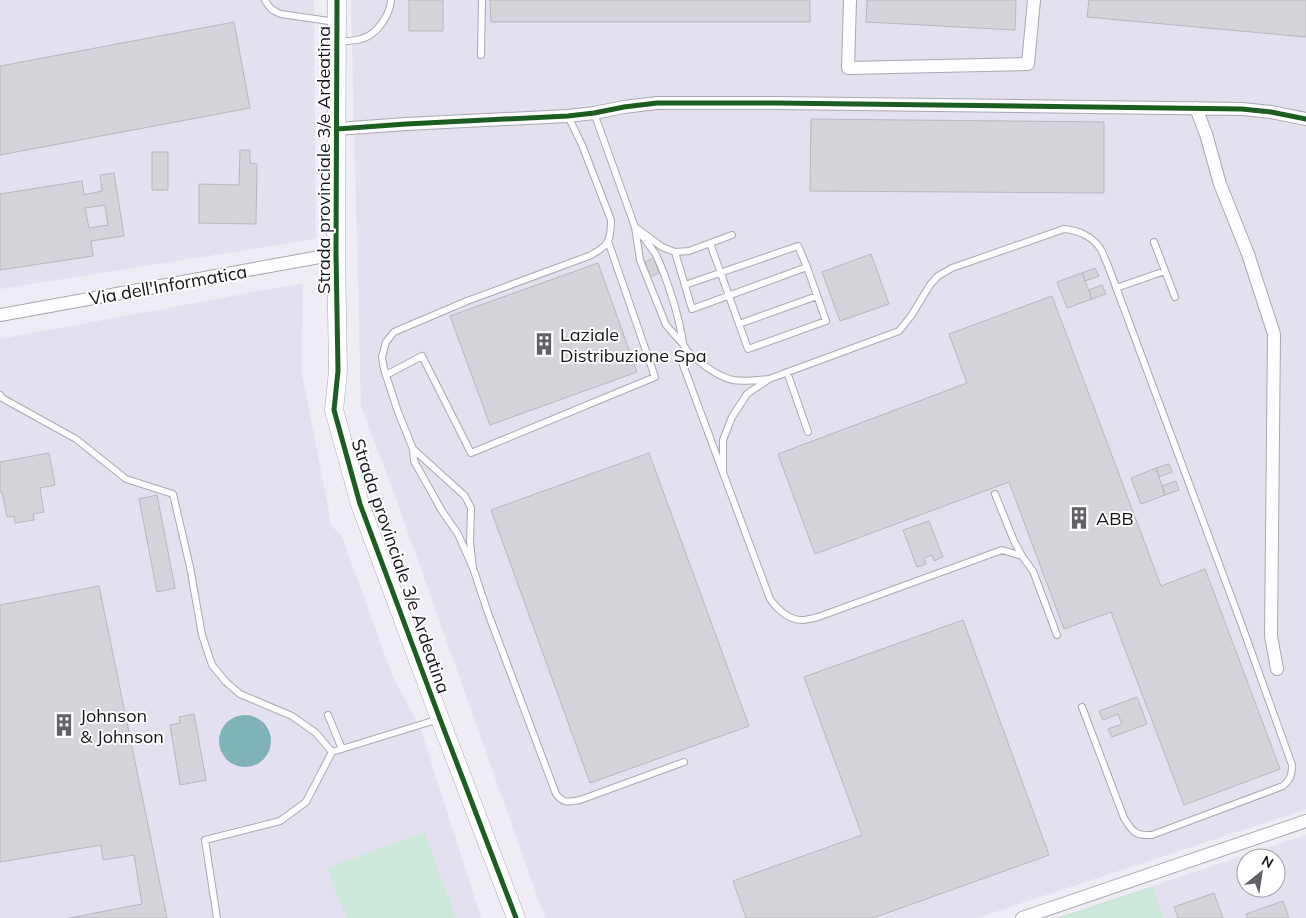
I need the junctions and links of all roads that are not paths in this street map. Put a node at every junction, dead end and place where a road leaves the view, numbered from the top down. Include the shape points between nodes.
1 (265, 0) edge
2 (337, 0) edge
3 (391, 0) edge
4 (482, 0) edge
5 (850, 0) edge
6 (1034, 0) edge
7 (338, 23) junction
8 (337, 42) junction
9 (481, 55) dead end
10 (1196, 108) junction
11 (594, 114) junction
12 (568, 116) junction
13 (1306, 119) edge
14 (337, 129) junction
15 (635, 227) junction
16 (732, 236) dead end
17 (608, 241) junction
18 (1154, 242) dead end
19 (710, 244) junction
20 (675, 252) junction
21 (336, 254) junction
22 (807, 267) junction
23 (1165, 271) junction
24 (721, 273) junction
25 (685, 285) junction
26 (1116, 288) junction
27 (729, 296) junction
28 (817, 296) junction
29 (1175, 297) dead end
30 (0, 315) edge
31 (739, 324) junction
32 (683, 344) junction
33 (687, 351) junction
34 (786, 372) junction
35 (386, 376) junction
36 (768, 380) junction
37 (0, 395) edge
38 (808, 432) dead end
39 (413, 450) junction
40 (723, 473) junction
41 (995, 494) dead end
42 (1014, 541) junction
43 (1002, 550) junction
44 (1022, 556) junction
45 (473, 568) junction
46 (1057, 635) dead end
47 (1277, 669) dead end
48 (1082, 707) dead end
49 (328, 715) dead end
50 (440, 719) junction
51 (342, 749) junction
52 (332, 752) junction
53 (684, 762) dead end
54 (1306, 821) edge
55 (217, 918) edge
56 (516, 918) edge
57 (1022, 918) edge

1 - 7 lane via 273,11 281,14
2 - 7 main road, Strada provinciale 3/e Ardeatina
3 - 8 lane via 385,20 372,33 363,39
4 - 9 lane
5 - 6 street via 848,68 1028,64
7 - 8 main road, Strada provinciale 3/e Ardeatina
8 - 14 main road, Strada provinciale 3/e Ardeatina
10 - 11 street via 665,103
10 - 13 street via 1262,110
10 - 47 street via 1274,334 1271,636
11 - 12 street
11 - 15 lane
12 - 14 street
12 - 17 lane via 611,220
14 - 21 main road, Strada provinciale 3/e Ardeatina
15 - 20 lane via 662,247
15 - 32 lane via 655,255 668,285
15 - 32 lane via 640,260 666,325
16 - 19 lane
17 - 35 lane via 603,249 589,256 394,332 386,342 382,357
17 - 35 lane via 655,377 471,453 422,356
18 - 23 lane
19 - 20 lane
19 - 24 lane
20 - 25 lane
21 - 30 street, Via dell'Informatica
21 - 50 main road, Strada provinciale 3/e Ardeatina via 338,370 334,410 360,504
22 - 24 lane via 798,246
22 - 27 lane
22 - 28 lane
23 - 26 lane
23 - 29 lane
24 - 25 lane
24 - 27 lane
25 - 27 lane via 692,309
26 - 34 lane via 1100,248 1083,234 1064,228 952,268 938,276 899,331
26 - 48 lane via 1241,623 1292,765 1292,774 1283,786 1152,835 1141,835 1134,832 1124,818
27 - 31 lane
28 - 31 lane
28 - 31 lane via 826,321 748,349
32 - 33 lane
33 - 36 lane via 705,366 734,380
33 - 40 lane via 683,365
34 - 36 lane
34 - 38 lane
35 - 39 lane
36 - 40 lane via 747,394 732,417 723,440
37 - 52 lane via 76,439 126,479 173,494 202,634 212,664 240,694 292,716 316,733
39 - 45 lane via 414,461 458,534
39 - 45 lane via 465,496 471,508
40 - 43 lane via 770,599 789,617 802,620 818,617
41 - 42 lane
42 - 43 lane
42 - 44 lane
43 - 44 lane
44 - 46 lane via 1033,571
45 - 53 lane via 556,794 561,800 580,800
49 - 51 lane
50 - 51 lane
50 - 56 main road, Strada provinciale 3/e Ardeatina
51 - 52 lane
52 - 55 lane via 306,802 280,821 205,840
54 - 57 street

